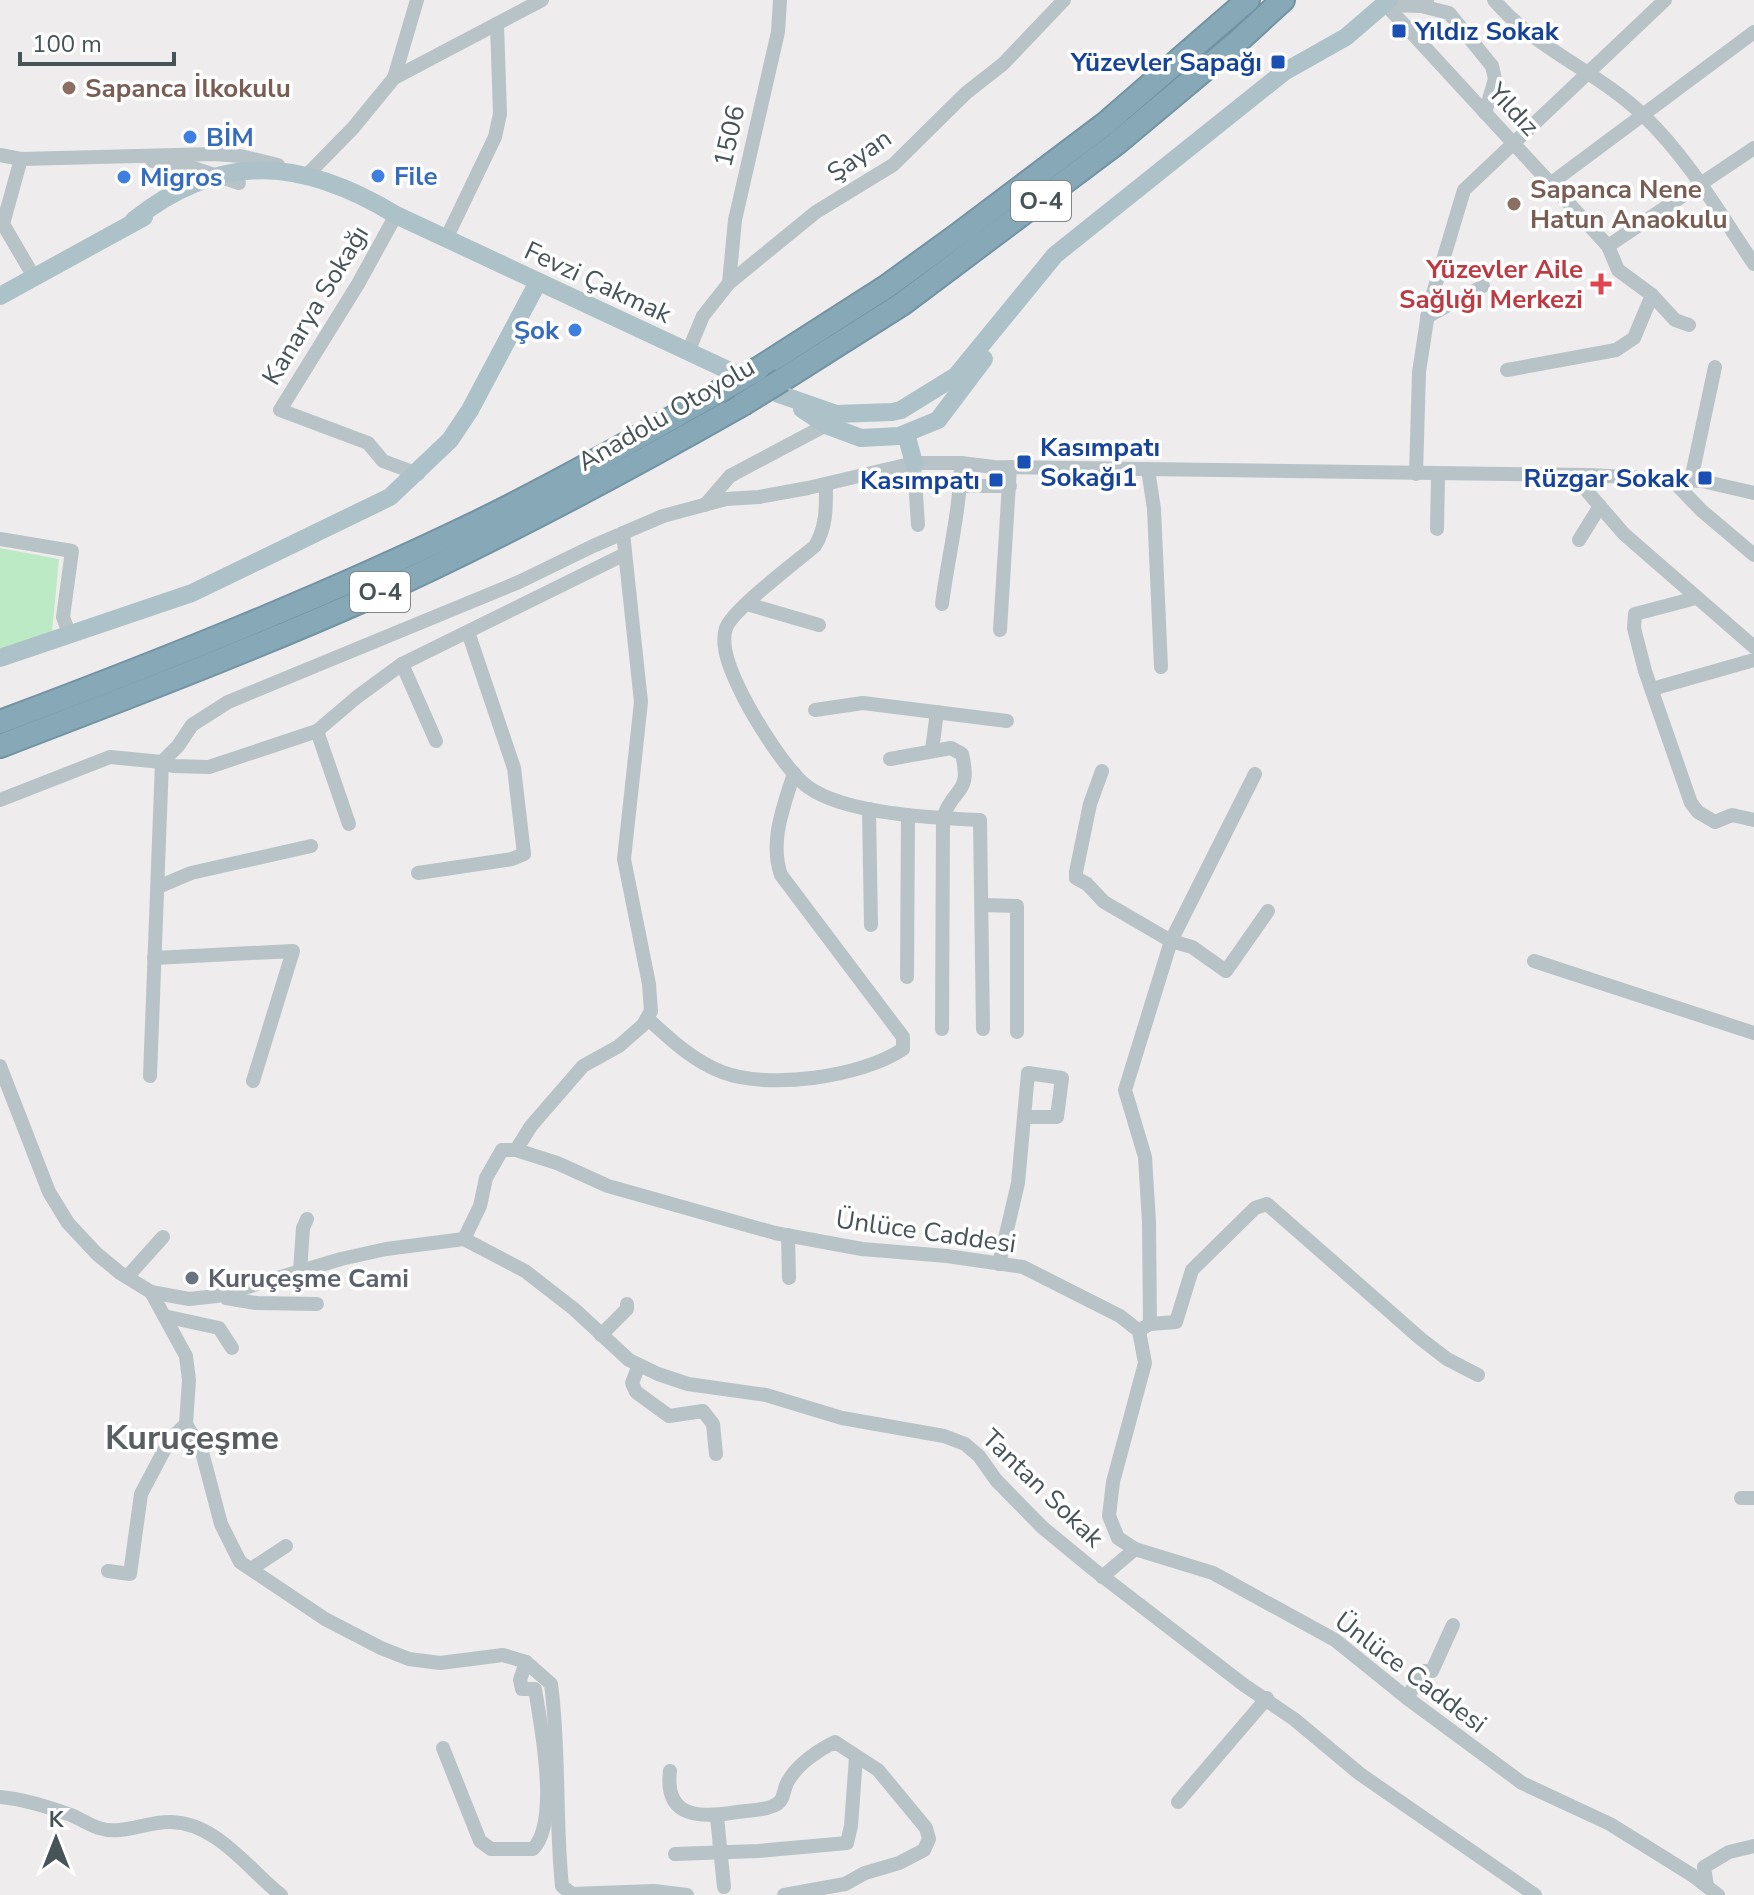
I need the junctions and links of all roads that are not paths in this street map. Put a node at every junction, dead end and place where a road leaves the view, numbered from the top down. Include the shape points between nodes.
1 (417, 0) edge
2 (542, 0) edge
3 (780, 0) edge
4 (1064, 0) edge
5 (1248, 0) edge
6 (1283, 0) edge
7 (1494, 0) edge
8 (1665, 0) edge
9 (1387, 2) edge
10 (1424, 3) edge
11 (497, 24) junction
12 (1754, 32) edge
13 (1588, 73) junction
14 (394, 78) junction
15 (1485, 113) junction
16 (1644, 116) junction
17 (1512, 142) junction
18 (1754, 148) edge
19 (206, 154) junction
20 (0, 155) edge
21 (115, 157) junction
22 (21, 159) junction
23 (175, 166) junction
24 (299, 173) junction
25 (217, 183) junction
26 (1550, 184) junction
27 (1700, 184) junction
28 (178, 192) junction
29 (396, 215) junction
30 (134, 220) junction
31 (446, 239) junction
32 (1608, 246) junction
33 (1754, 264) edge
34 (34, 277) junction
35 (538, 282) junction
36 (729, 283) junction
37 (1483, 286) dead end
38 (1024, 291) junction
39 (1652, 295) junction
40 (0, 296) edge
41 (1427, 317) junction
42 (1689, 325) dead end
43 (688, 352) junction
44 (1715, 367) dead end
45 (1507, 370) dead end
46 (781, 387) junction
47 (897, 411) junction
48 (826, 425) junction
49 (912, 432) junction
50 (885, 438) junction
51 (914, 463) junction
52 (961, 463) junction
53 (1010, 467) junction
54 (1148, 469) junction
55 (418, 474) junction
56 (1416, 474) junction
57 (1438, 475) junction
58 (1573, 475) junction
59 (1672, 480) junction
60 (1691, 480) junction
61 (826, 484) junction
62 (961, 486) junction
63 (1010, 486) junction
64 (1754, 493) edge
65 (704, 505) junction
66 (1600, 506) junction
67 (918, 525) dead end
68 (1437, 529) dead end
69 (623, 533) junction
70 (0, 539) edge
71 (1579, 540) dead end
72 (625, 554) junction
73 (1754, 555) edge
74 (1696, 598) junction
75 (747, 604) junction
76 (942, 604) dead end
77 (819, 625) dead end
78 (1000, 630) dead end
79 (468, 632) junction
80 (69, 633) junction
81 (1754, 647) edge
82 (0, 658) edge
83 (1754, 660) edge
84 (402, 664) junction
85 (1161, 667) dead end
86 (1652, 689) junction
87 (815, 710) dead end
88 (937, 712) junction
89 (1007, 721) dead end
90 (0, 722) edge
91 (317, 731) junction
92 (436, 741) dead end
93 (0, 746) edge
94 (932, 750) junction
95 (890, 759) dead end
96 (162, 762) junction
97 (1102, 771) dead end
98 (794, 773) junction
99 (1255, 774) dead end
100 (0, 800) edge
101 (869, 809) junction
102 (908, 815) junction
103 (943, 818) junction
104 (1754, 820) edge
105 (349, 824) dead end
106 (311, 846) dead end
107 (418, 873) dead end
108 (158, 887) junction
109 (983, 905) junction
110 (1268, 911) dead end
111 (871, 925) dead end
112 (1171, 941) junction
113 (154, 958) junction
114 (1534, 961) dead end
115 (907, 977) dead end
116 (647, 1018) junction
117 (942, 1029) dead end
118 (983, 1029) dead end
119 (1017, 1032) dead end
120 (1754, 1033) edge
121 (0, 1066) edge
122 (150, 1076) dead end
123 (253, 1081) dead end
124 (1025, 1117) dead end
125 (516, 1150) junction
126 (307, 1219) dead end
127 (788, 1235) junction
128 (163, 1237) dead end
129 (464, 1239) junction
130 (999, 1264) junction
131 (300, 1271) junction
132 (127, 1277) junction
133 (789, 1278) dead end
134 (151, 1292) junction
135 (217, 1296) junction
136 (317, 1304) dead end
137 (627, 1304) dead end
138 (164, 1316) junction
139 (1145, 1327) junction
140 (601, 1335) junction
141 (232, 1348) dead end
142 (639, 1365) junction
143 (1478, 1375) dead end
144 (708, 1386) junction
145 (703, 1411) junction
146 (186, 1424) junction
147 (716, 1454) dead end
148 (286, 1546) dead end
149 (1135, 1549) junction
150 (251, 1569) junction
151 (108, 1571) dead end
152 (1102, 1577) junction
153 (1453, 1625) dead end
154 (526, 1662) junction
155 (1267, 1698) junction
156 (1407, 1698) junction
157 (443, 1748) dead end
158 (856, 1757) junction
159 (670, 1771) dead end
160 (0, 1797) edge
161 (1178, 1802) dead end
162 (717, 1817) junction
163 (1754, 1846) edge
164 (721, 1852) junction
165 (675, 1854) dead end
166 (724, 1887) dead end
167 (848, 1890) edge
168 (1709, 1892) edge
169 (281, 1895) edge
170 (687, 1895) edge
171 (784, 1895) edge
172 (1535, 1895) edge

1 - 14 street
2 - 11 street
3 - 36 street, 1506 via 778,32 735,220
4 - 36 street, Şayan via 893,165 816,212
5 - 90 highway, Anadolu Otoyolu / O-4, bridge via 1105,124 983,216 886,287 758,369 544,489 359,578
6 - 46 highway, Anadolu Otoyolu / O-4 via 1118,142 902,304
7 - 13 street via 1524,29
8 - 13 street
9 - 10 street
9 - 15 street, Yıldız
9 - 38 main road via 1346,37 1284,72 1128,195 1055,255
10 - 15 street via 1449,13 1492,66 1495,79
11 - 14 street
11 - 31 street via 500,114 495,137
12 - 16 street
13 - 16 street
13 - 17 street
14 - 24 street via 353,128
15 - 17 street, Yıldız
16 - 26 street
16 - 27 street
17 - 26 street, Yıldız
17 - 41 street via 1464,190
18 - 27 street
19 - 21 street
19 - 24 street via 240,156
19 - 25 street via 216,162
20 - 22 street
21 - 22 street
21 - 23 street
22 - 34 street via 3,224
23 - 25 street
23 - 28 street via 182,176
24 - 25 main road via 247,170
24 - 29 main road
25 - 28 main road
25 - 29 main road via 296,183
25 - 30 main road
26 - 32 street, Yıldız
27 - 32 street
27 - 33 street
28 - 30 main road
29 - 31 main road, Fevzi Çakmak
29 - 55 street, Kanarya Sokağı via 280,410 368,443 383,461
30 - 34 main road
31 - 35 main road, Fevzi Çakmak
32 - 39 street, Yıldız via 1618,270
34 - 40 main road
35 - 43 main road, Fevzi Çakmak
35 - 55 main road via 470,410
36 - 43 street, Şayan via 703,316
37 - 41 street
38 - 47 main road via 956,376
38 - 49 main road via 985,358 938,420
39 - 42 street, Yıldız via 1675,320
39 - 45 street via 1634,338 1616,350
41 - 56 street via 1419,372
43 - 46 main road, Fevzi Çakmak
44 - 60 street
46 - 47 main road via 836,414
46 - 48 main road
46 - 93 highway, Anadolu Otoyolu / O-4, bridge via 553,509 367,598
47 - 49 main road via 911,414
47 - 50 main road via 887,422
48 - 50 main road via 861,438
48 - 65 street via 730,476
49 - 50 main road
49 - 51 main road
51 - 52 street
51 - 61 street
51 - 67 street
52 - 53 street
52 - 62 street
53 - 54 street
53 - 63 street
54 - 56 street
54 - 85 street
55 - 80 main road via 390,497 192,593
56 - 57 street
57 - 58 street
57 - 68 street
58 - 59 street
58 - 66 street
59 - 60 street
59 - 73 street
60 - 64 street
61 - 65 street
61 - 75 street via 826,517 815,546
62 - 63 street
62 - 76 street
63 - 78 street
65 - 69 street
66 - 71 street
66 - 74 street
69 - 72 street
69 - 96 street via 519,582 228,702 192,725
70 - 80 street via 72,551 63,617
72 - 79 street
72 - 116 street via 641,702 624,859 649,984
74 - 81 street
74 - 86 street via 1635,614 1634,628
75 - 77 street
75 - 98 street via 726,627 726,650 748,705
79 - 84 street
79 - 107 street via 514,768 524,854
80 - 82 main road
83 - 86 street
84 - 91 street
84 - 92 street
86 - 104 street via 1698,812 1715,822 1732,815
87 - 88 street via 863,703
88 - 89 street
88 - 94 street
91 - 96 street via 209,767
91 - 105 street
94 - 95 street
94 - 103 street via 951,748 962,754 967,774
96 - 100 street via 110,757
96 - 108 street
97 - 112 street via 1082,832 1076,878 1104,902
98 - 101 street via 820,793
98 - 116 street via 778,829 781,875 903,1037 903,1049 873,1065 826,1078 741,1077 686,1053
99 - 112 street
101 - 102 street
101 - 111 street
102 - 103 street
102 - 115 street
103 - 109 street via 980,820
103 - 117 street
106 - 108 street via 191,873
108 - 113 street
109 - 118 street
109 - 119 street via 1017,906
110 - 112 street via 1226,971 1192,947
112 - 139 street via 1125,1090 1145,1157
113 - 122 street
113 - 123 street via 293,951
114 - 120 street
116 - 125 street via 619,1046 583,1066
121 - 132 street via 49,1192 68,1223
124 - 130 street via 1018,1183
125 - 127 street, Ünlüce Caddesi via 608,1186
125 - 129 street via 502,1150 493,1162
126 - 131 street
127 - 130 street, Ünlüce Caddesi
127 - 133 street
128 - 132 street
129 - 131 street via 386,1249
129 - 140 street, Tantan Sokak via 525,1271
130 - 139 street, Ünlüce Caddesi via 1023,1267
131 - 135 street
132 - 134 street
134 - 135 street via 189,1299
134 - 138 street
135 - 136 street
137 - 140 street
138 - 141 street via 219,1328
138 - 146 street via 186,1356
139 - 143 street via 1176,1322 1192,1270 1255,1208 1267,1204 1421,1339
139 - 149 street via 1145,1363 1109,1516 1118,1538
140 - 142 street, Tantan Sokak
142 - 144 street, Tantan Sokak
142 - 145 street via 632,1383 636,1392 669,1416
144 - 145 street
144 - 152 street, Tantan Sokak via 965,1444 1042,1527
145 - 147 street via 713,1424
146 - 150 street via 202,1452 221,1524 240,1562
146 - 151 street via 169,1441 141,1494 130,1574
148 - 150 street
149 - 152 street
149 - 156 street, Ünlüce Caddesi via 1213,1573 1252,1594 1335,1640
150 - 154 street via 325,1619 409,1659 440,1663 503,1655
152 - 155 street, Tantan Sokak
153 - 156 street via 1432,1671 1423,1671
154 - 157 street via 520,1680 522,1689 535,1689 546,1782 545,1823 533,1849 491,1849 480,1841
154 - 170 street via 551,1684 562,1886 572,1894
155 - 161 street
155 - 172 street, Tantan Sokak via 1360,1774
156 - 168 street, Ünlüce Caddesi via 1522,1783 1610,1824
158 - 162 street via 835,1742 794,1774 775,1806
158 - 164 street via 847,1843
158 - 167 street via 898,1791 929,1839 924,1850 865,1873
159 - 162 street via 675,1804 689,1813
160 - 169 street via 101,1829 172,1822 196,1827 221,1841
162 - 164 street
163 - 168 street via 1729,1852 1704,1867
164 - 165 street
164 - 166 street
167 - 171 street

